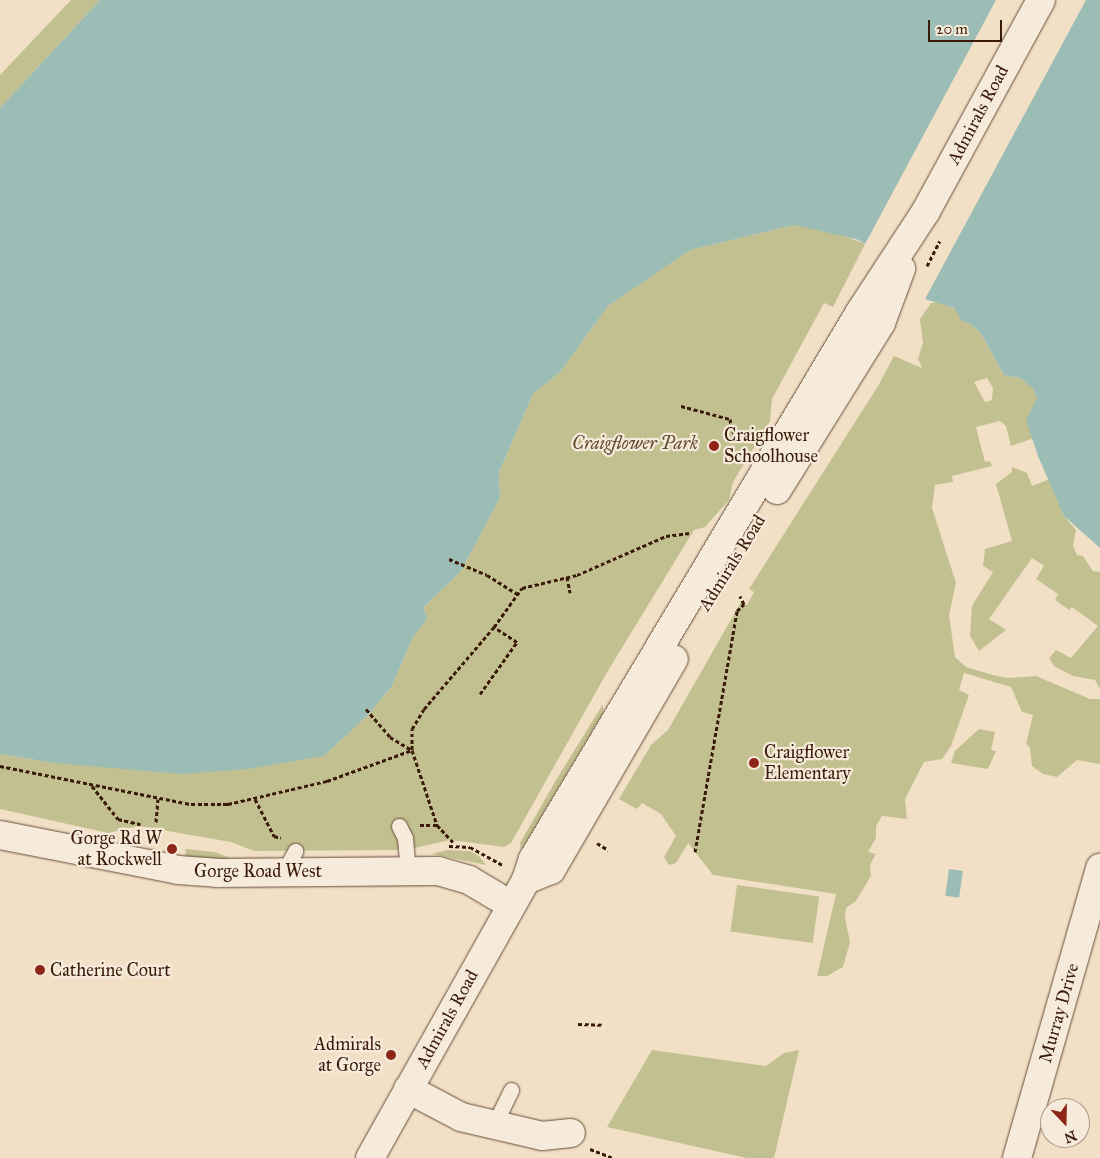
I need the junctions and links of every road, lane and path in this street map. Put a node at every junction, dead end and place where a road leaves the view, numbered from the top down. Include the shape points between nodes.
1 (1041, 0) edge
2 (681, 406) dead end
3 (763, 443) dead end
4 (692, 533) dead end
5 (449, 559) dead end
6 (567, 577) junction
7 (570, 593) dead end
8 (517, 594) junction
9 (740, 596) dead end
10 (494, 627) junction
11 (480, 694) dead end
12 (366, 709) dead end
13 (412, 750) junction
14 (0, 766) edge
15 (92, 785) junction
16 (158, 799) junction
17 (255, 799) junction
18 (156, 822) dead end
19 (140, 824) dead end
20 (269, 825) dead end
21 (437, 825) junction
22 (399, 826) joint
23 (0, 836) edge
24 (590, 838) dead end
25 (456, 845) junction
26 (447, 847) dead end
27 (608, 850) dead end
28 (695, 852) dead end
29 (500, 863) dead end
30 (1100, 868) edge
31 (408, 870) junction
32 (511, 905) junction
33 (578, 1024) dead end
34 (602, 1025) dead end
35 (408, 1089) junction
36 (510, 1090) dead end
37 (494, 1125) junction
38 (571, 1133) dead end
39 (370, 1158) edge
40 (1017, 1158) edge

1 - 32 main road, Admirals Road via 915,229 871,317 533,859 526,880
2 - 3 path via 730,419 732,432
4 - 6 path via 666,536
5 - 8 path via 487,575
6 - 7 path
6 - 8 path via 522,588
8 - 10 path
9 - 28 path via 744,604 737,612
10 - 11 path via 517,642
10 - 13 path via 424,709 412,729
12 - 13 path via 390,737
13 - 17 path via 327,781
13 - 21 path
14 - 15 path
15 - 16 path
15 - 19 path via 118,819
16 - 17 path via 200,804
16 - 18 path
17 - 20 path
21 - 22 path
21 - 25 path
22 - 31 lane via 405,838
23 - 31 main road, Gorge Road West via 178,870 290,861
24 - 27 path
25 - 26 path
25 - 29 path via 478,850
30 - 40 main road, Murray Drive
31 - 32 main road, Gorge Road West via 438,871 469,880
32 - 35 main road, Admirals Road
33 - 34 path
35 - 37 main road via 451,1114
35 - 39 main road, Admirals Road
36 - 37 lane
37 - 38 main road via 542,1136

